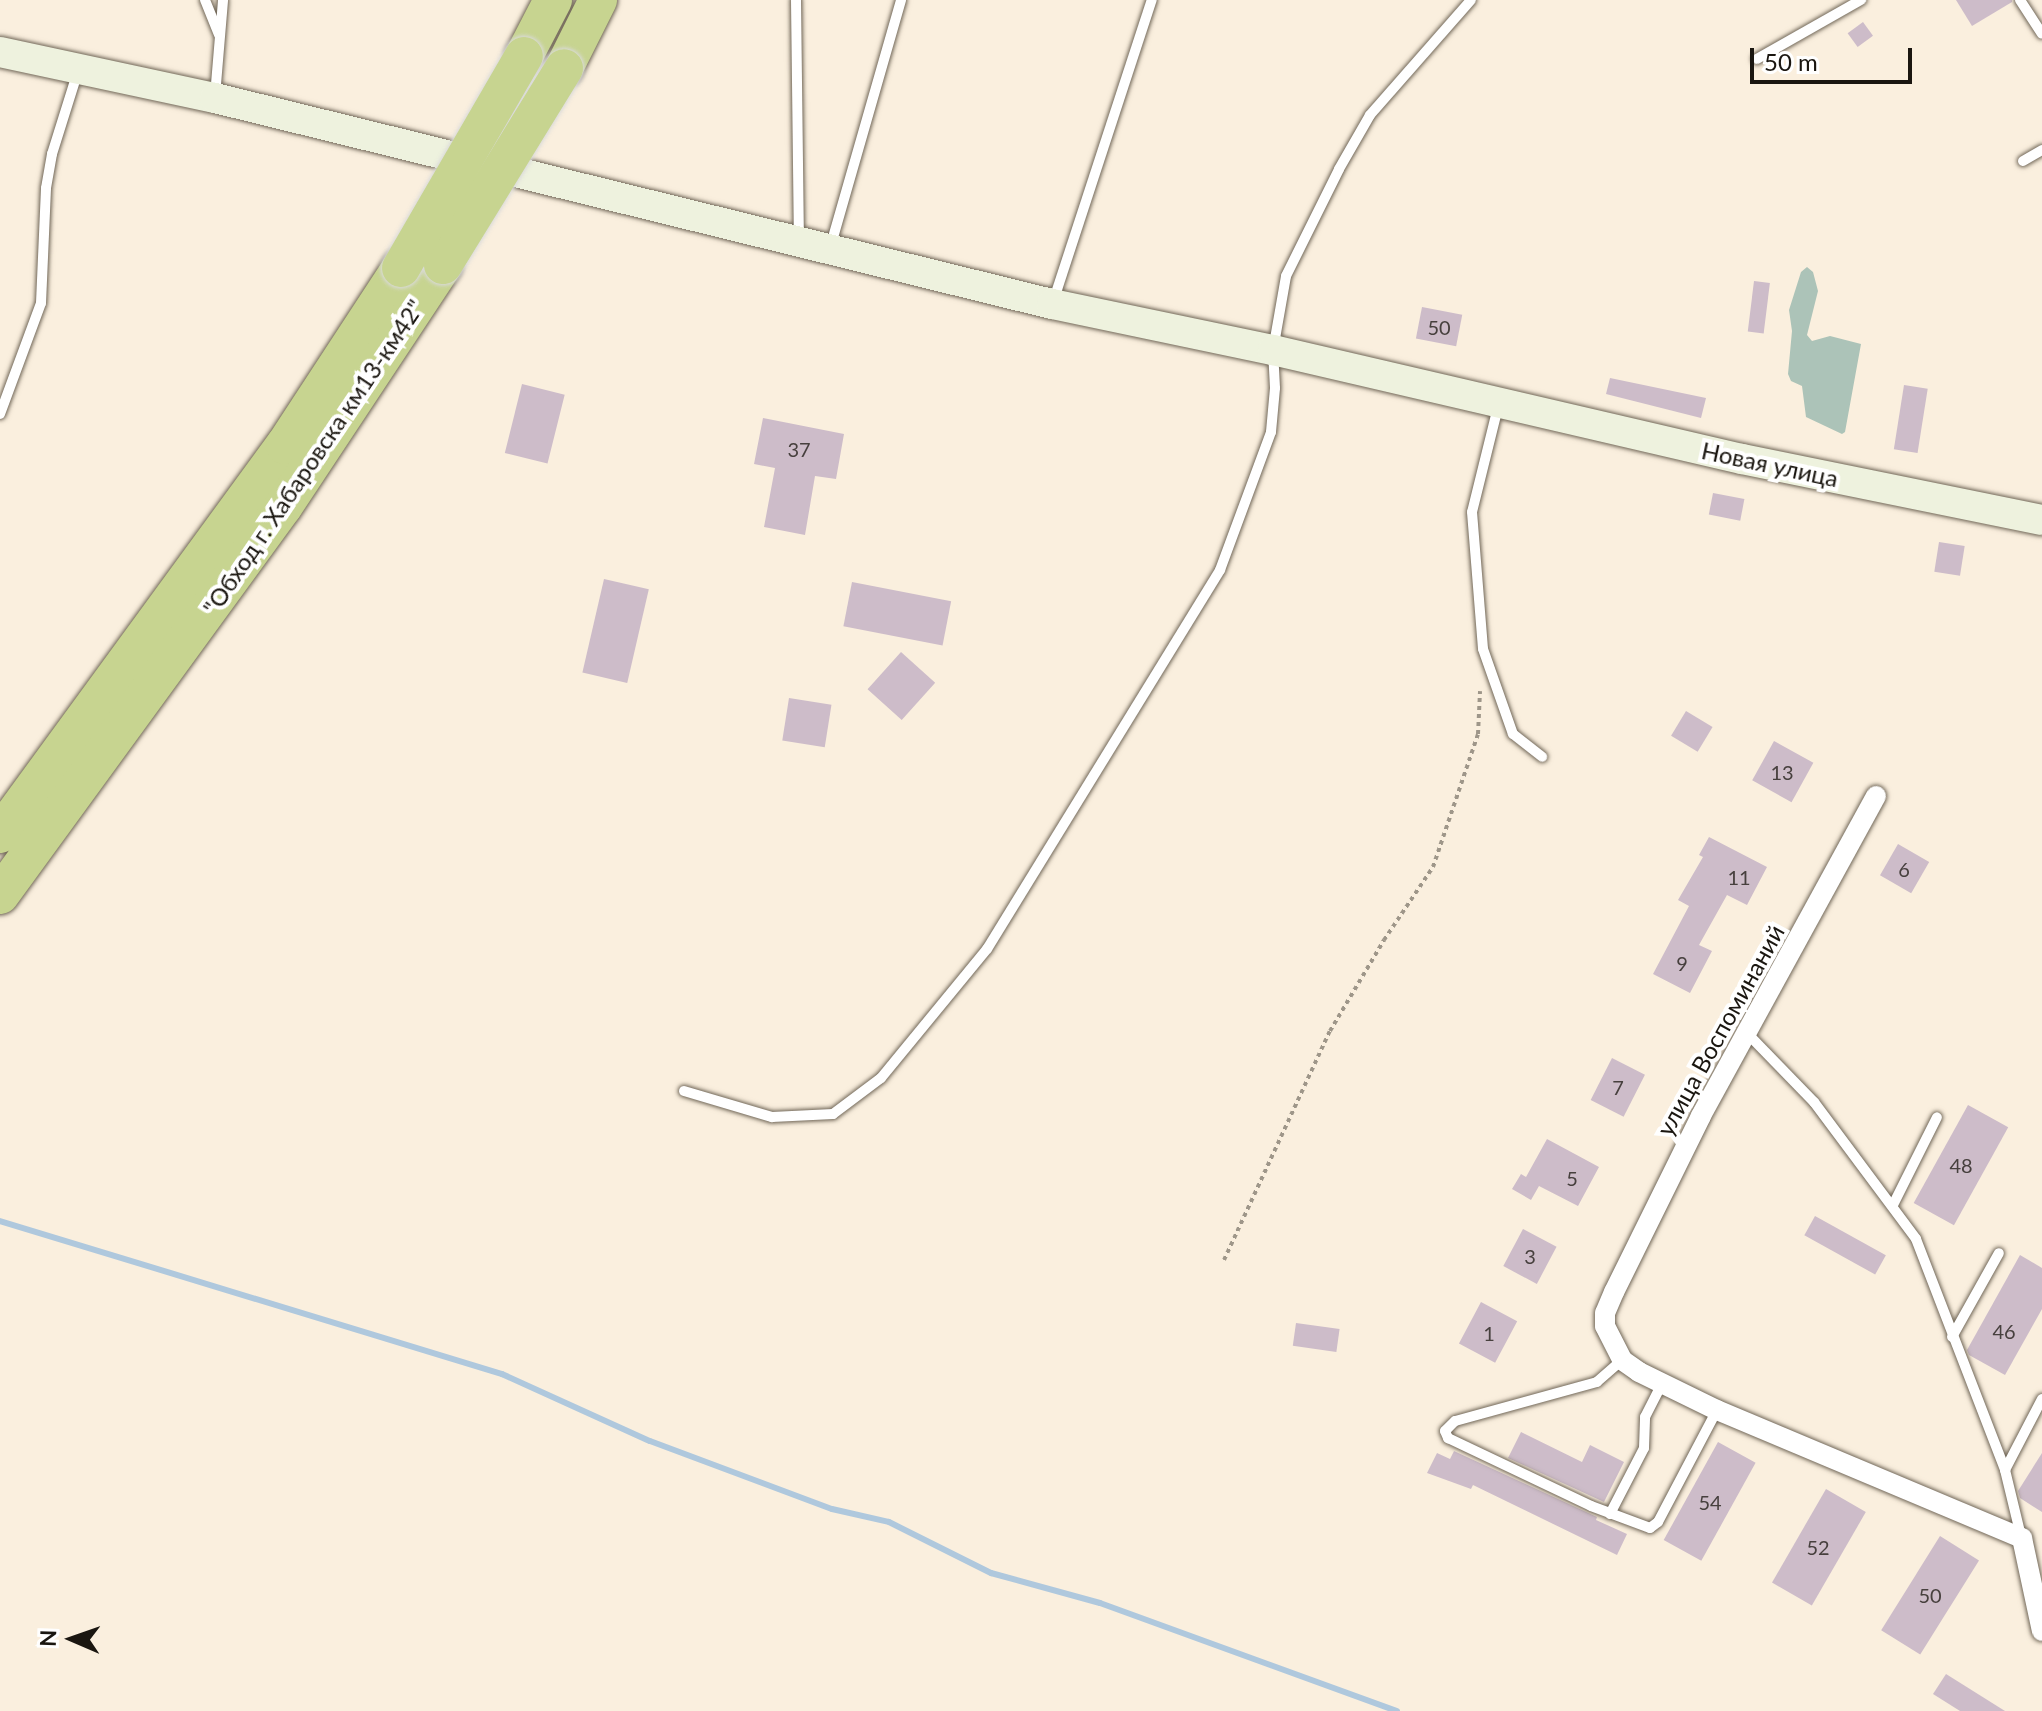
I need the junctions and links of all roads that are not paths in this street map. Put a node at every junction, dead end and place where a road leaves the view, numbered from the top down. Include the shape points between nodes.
1 (205, 0) edge
2 (223, 0) edge
3 (553, 0) edge
4 (598, 0) edge
5 (796, 0) edge
6 (901, 0) edge
7 (1152, 0) edge
8 (1471, 0) edge
9 (1861, 0) edge
10 (2020, 0) edge
11 (2042, 34) edge
12 (220, 36) junction
13 (0, 52) edge
14 (1757, 59) dead end
15 (79, 69) junction
16 (215, 98) junction
17 (2042, 150) edge
18 (2023, 161) dead end
19 (799, 241) junction
20 (830, 250) junction
21 (1052, 304) junction
22 (1273, 350) junction
23 (1498, 405) junction
24 (0, 414) edge
25 (2042, 520) edge
26 (1542, 757) dead end
27 (1876, 796) dead end
28 (0, 834) edge
29 (0, 895) edge
30 (1748, 1034) junction
31 (684, 1091) dead end
32 (1937, 1117) dead end
33 (1893, 1205) junction
34 (1999, 1253) dead end
35 (1952, 1337) junction
36 (1622, 1360) junction
37 (1662, 1383) junction
38 (2042, 1399) edge
39 (1717, 1410) junction
40 (2005, 1470) junction
41 (1610, 1514) junction
42 (2022, 1538) junction
43 (2042, 1631) edge

1 - 12 lane
2 - 12 lane
3 - 28 highway, "Обход г. Хабаровска км13-км42", bridge via 401,268 285,445
4 - 29 highway, "Обход г. Хабаровска км13-км42", bridge via 564,68 443,265 283,507
5 - 19 lane
6 - 20 lane
7 - 21 lane
8 - 22 lane via 1370,115 1339,169 1286,276
9 - 14 lane
10 - 11 lane
12 - 16 lane
13 - 15 main road, Новая улица
15 - 16 main road, Новая улица
15 - 24 lane via 46,188 41,303
16 - 19 main road, Новая улица
17 - 18 lane
19 - 20 main road, Новая улица
20 - 21 main road, Новая улица
21 - 22 main road, Новая улица
22 - 23 main road, Новая улица
22 - 31 lane via 1271,432 1220,570 987,949 881,1078 833,1114 772,1117
23 - 25 main road, Новая улица
23 - 26 lane via 1472,512 1483,649 1513,734
27 - 30 street, улица Воспоминаний
30 - 33 lane via 1814,1102
30 - 36 street, улица Воспоминаний via 1701,1116 1605,1313 1605,1326
32 - 33 lane
33 - 35 lane via 1916,1239
34 - 35 lane
35 - 40 lane
36 - 37 street
36 - 41 lane via 1597,1382 1455,1421 1445,1431 1461,1445
37 - 39 street
37 - 41 lane via 1645,1417 1644,1448
38 - 40 lane
39 - 41 lane via 1658,1522 1642,1528
39 - 42 street
40 - 42 lane
42 - 43 street

